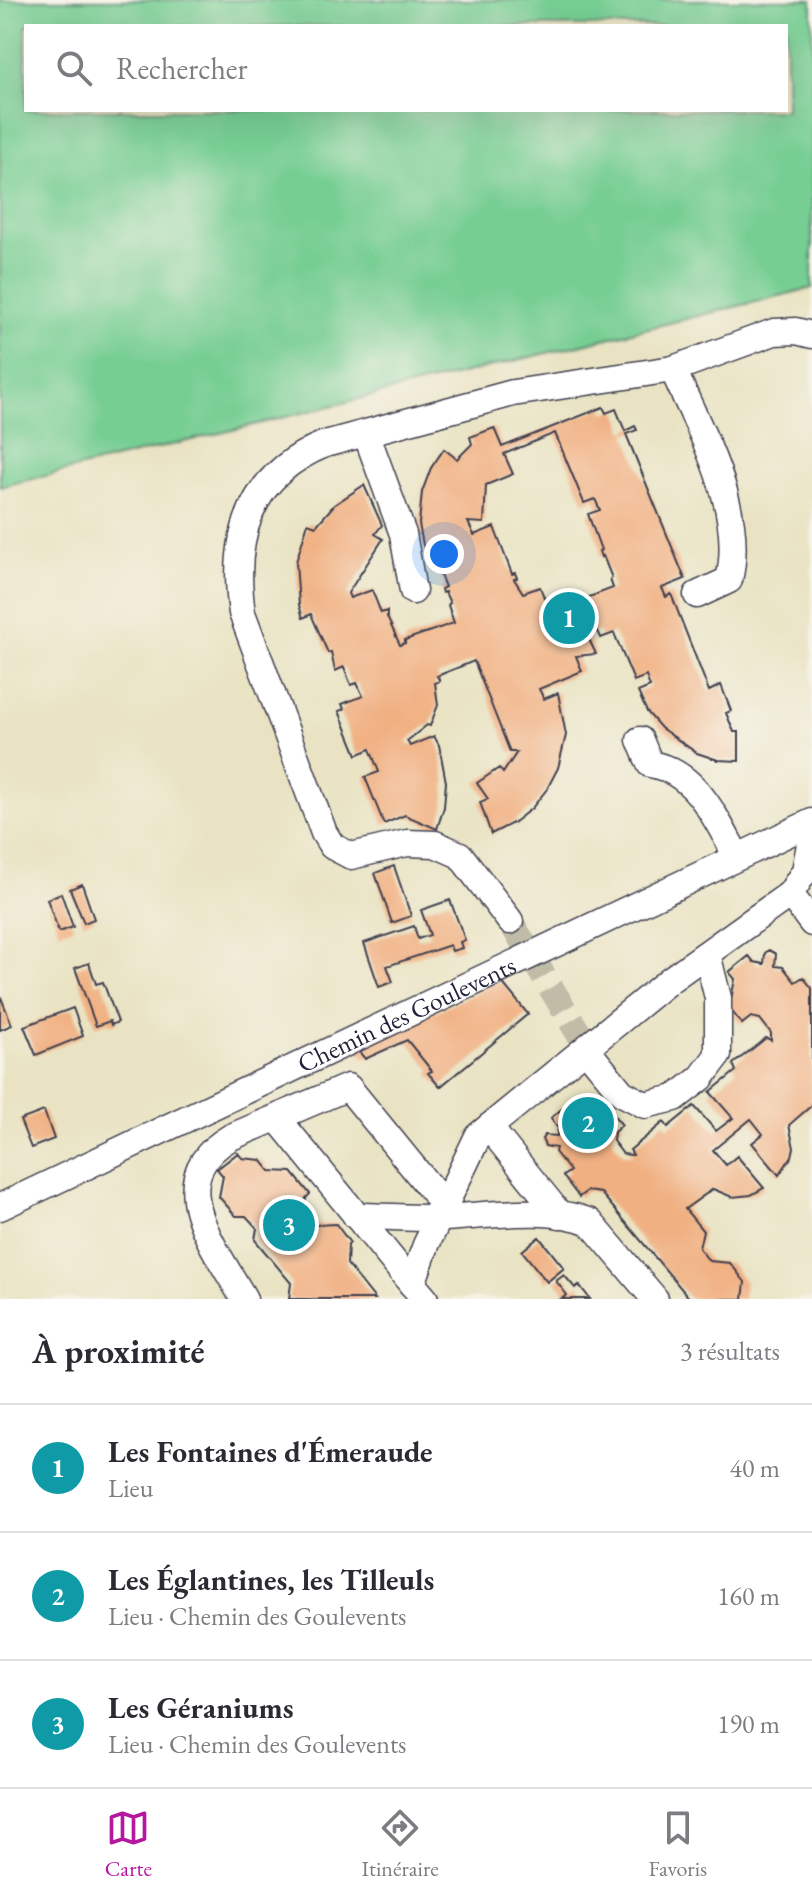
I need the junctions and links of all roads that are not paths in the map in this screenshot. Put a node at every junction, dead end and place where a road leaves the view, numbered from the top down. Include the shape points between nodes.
1 (812, 335) edge
2 (673, 369) junction
3 (366, 433) junction
4 (413, 591) dead end
5 (697, 595) dead end
6 (640, 740) dead end
7 (812, 822) edge
8 (812, 834) edge
9 (737, 857) junction
10 (790, 894) junction
11 (510, 921) tunnel mouth
12 (812, 923) edge
13 (707, 954) junction
14 (595, 1060) tunnel mouth
15 (277, 1118) junction
16 (489, 1127) junction
17 (0, 1207) edge
18 (441, 1212) junction
19 (560, 1215) junction
20 (356, 1216) junction
21 (418, 1292) edge
22 (244, 1299) edge
23 (655, 1299) edge

1 - 2 street via 774,332
2 - 3 street via 513,393
2 - 5 street via 717,474 731,529 729,580
3 - 4 street via 403,534
3 - 11 street via 303,453 261,491 239,549 242,613 332,846 351,856 407,843 435,844 460,855
6 - 9 street via 650,764 684,777 708,805
7 - 9 street, Chemin des Goulevents
8 - 10 street via 805,871
9 - 17 street, Chemin des Goulevents
10 - 12 street
10 - 13 street
13 - 14 street via 718,998 718,1055 701,1078 675,1098 645,1105 622,1093
13 - 16 street
15 - 18 street via 348,1087
15 - 20 street
15 - 22 street via 216,1146 202,1161 195,1182 201,1222
16 - 18 street via 478,1136
16 - 19 street
18 - 19 street
18 - 20 street
18 - 21 street
19 - 23 street via 590,1222
20 - 21 street

